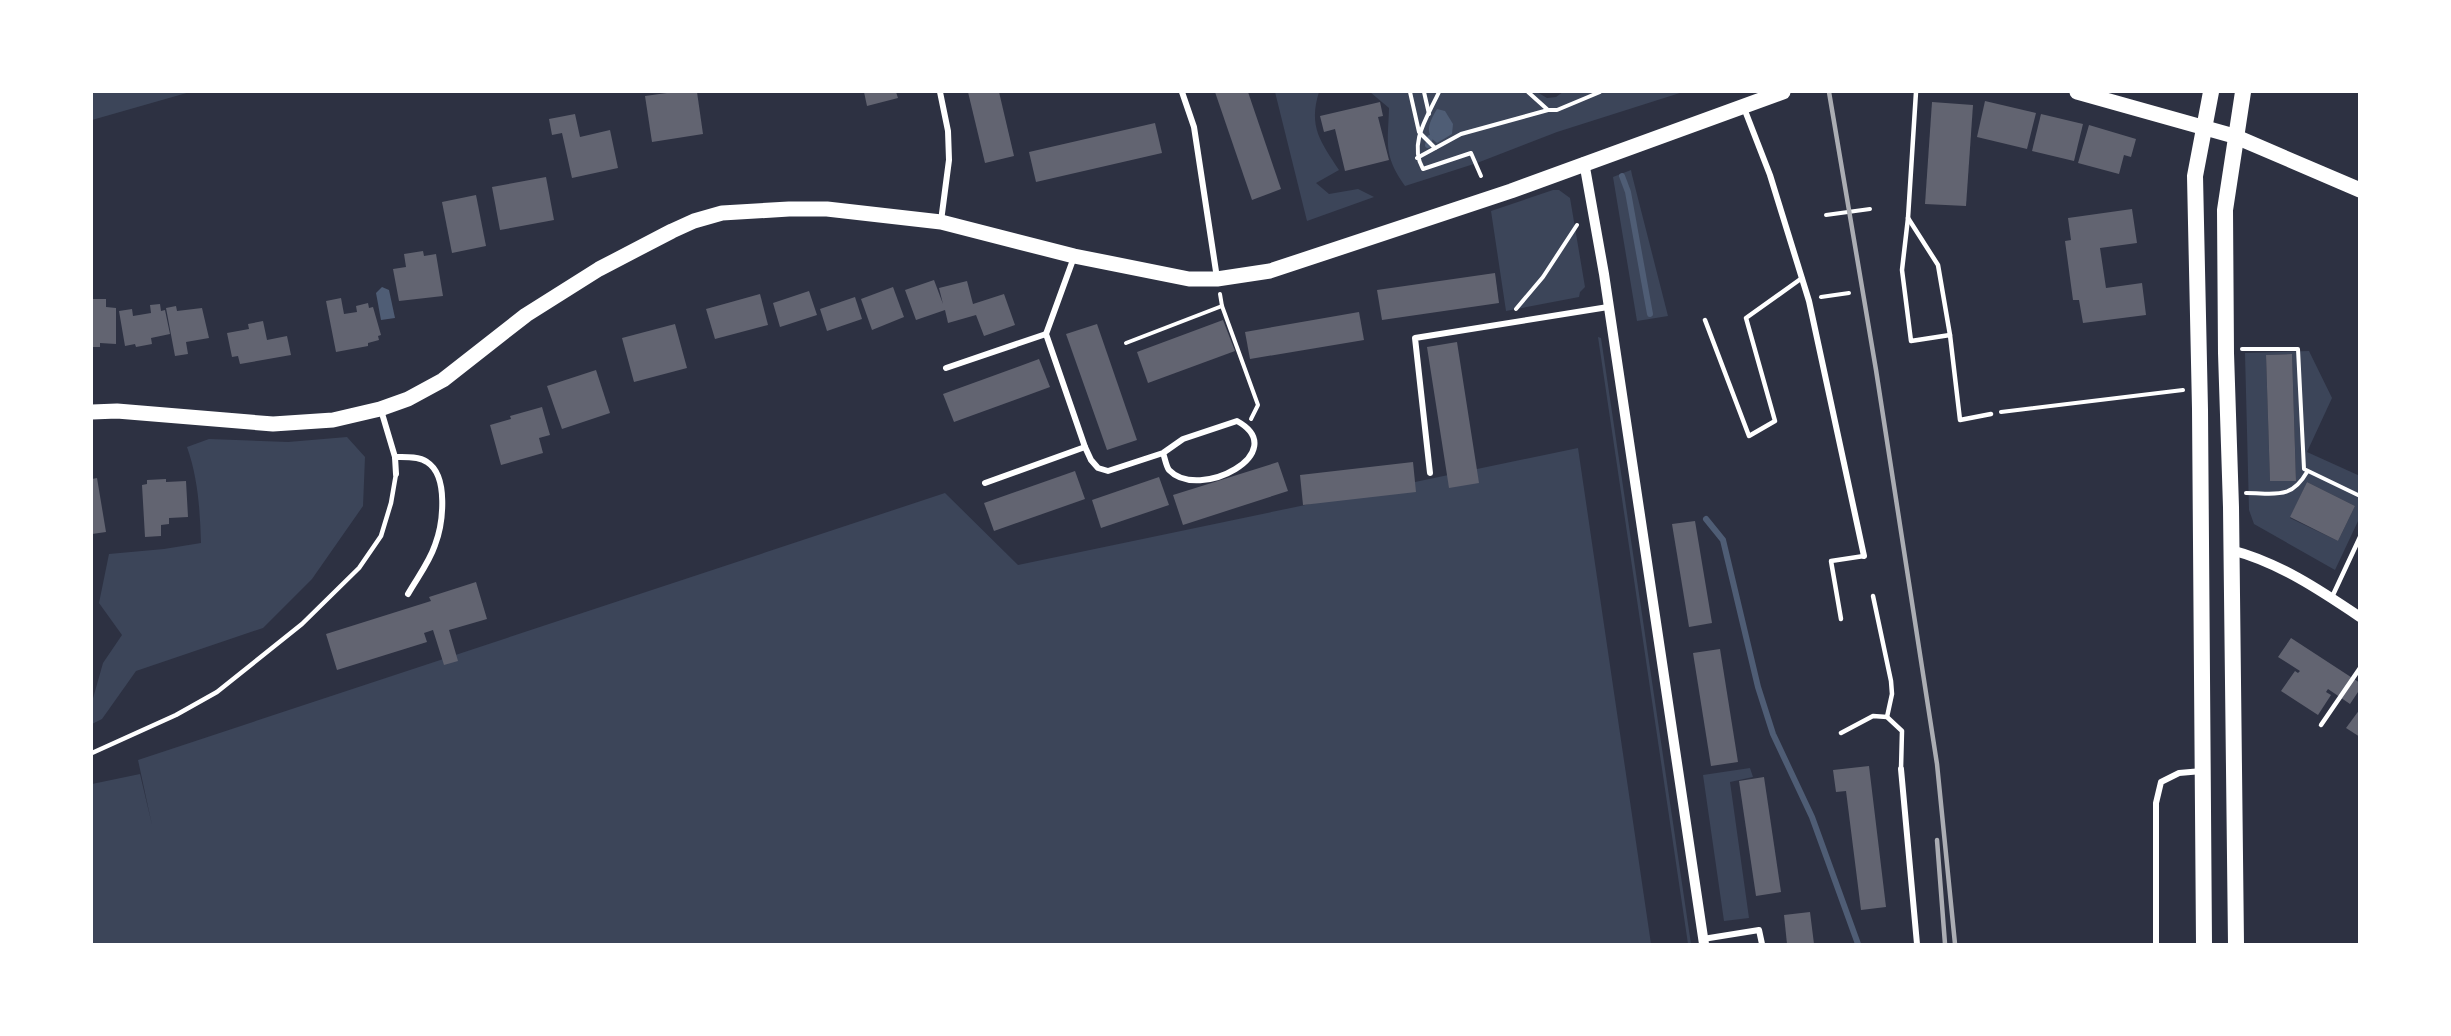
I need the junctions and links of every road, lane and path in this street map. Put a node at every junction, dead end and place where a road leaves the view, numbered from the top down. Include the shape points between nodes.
1 (940, 92) edge
2 (1182, 92) edge
3 (1410, 92) edge
4 (1424, 92) edge
5 (1439, 92) edge
6 (1528, 92) edge
7 (1600, 92) edge
8 (1783, 92) edge
9 (1916, 92) edge
10 (2077, 92) edge
11 (2211, 92) edge
12 (2242, 92) edge
13 (1743, 105) junction
14 (1548, 110) junction
15 (1429, 115) junction
16 (2204, 127) junction
17 (1419, 132) junction
18 (2234, 136) junction
19 (1435, 148) junction
20 (1416, 158) junction
21 (1584, 162) junction
22 (1481, 176) dead end
23 (2360, 190) edge
24 (1870, 208) dead end
25 (1826, 215) dead end
26 (1908, 218) junction
27 (941, 222) junction
28 (1577, 225) dead end
29 (1074, 256) junction
30 (1802, 278) junction
31 (1217, 279) junction
32 (1849, 293) dead end
33 (1821, 297) dead end
34 (1222, 306) junction
35 (1608, 307) junction
36 (1513, 312) dead end
37 (1705, 320) dead end
38 (1046, 334) junction
39 (1950, 335) junction
40 (1126, 343) dead end
41 (2236, 350) dead end
42 (946, 368) dead end
43 (2178, 390) dead end
44 (1258, 405) dead end
45 (381, 409) junction
46 (92, 412) edge
47 (1991, 414) joint
48 (1084, 447) junction
49 (1163, 453) junction
50 (395, 457) junction
51 (1430, 472) dead end
52 (2307, 472) junction
53 (396, 474) joint
54 (985, 483) dead end
55 (2252, 493) dead end
56 (2360, 496) edge
57 (2360, 537) edge
58 (2231, 550) junction
59 (1864, 556) joint
60 (408, 594) dead end
61 (1873, 596) dead end
62 (2331, 598) junction
63 (2360, 617) edge
64 (1841, 619) dead end
65 (2360, 668) edge
66 (1887, 717) junction
67 (2321, 725) dead end
68 (1841, 733) dead end
69 (92, 753) edge
70 (1901, 769) joint
71 (2203, 771) junction
72 (1704, 942) edge
73 (1762, 945) edge
74 (1917, 945) edge
75 (2156, 945) edge
76 (2204, 945) edge
77 (2236, 945) edge

1 - 27 street via 949,151
2 - 31 street via 1194,127
3 - 17 path
4 - 15 path
5 - 15 path
6 - 14 path
7 - 14 path
8 - 13 main road
9 - 26 lane
10 - 16 main road
11 - 16 highway
12 - 18 highway
13 - 21 main road
13 - 30 street
14 - 19 path via 1461,134
15 - 17 path
16 - 18 main road
16 - 71 highway via 2195,176
17 - 19 path
17 - 20 path
18 - 23 main road
18 - 58 highway via 2225,210
19 - 20 path
20 - 22 path via 1423,169 1472,153
21 - 31 main road via 1270,271
21 - 35 street
24 - 25 path
26 - 39 lane via 1938,265
26 - 39 lane via 1902,270 1911,341
27 - 29 main road
27 - 45 main road via 789,209 722,213 694,221 555,295 443,380
28 - 36 path via 1543,277
29 - 31 main road via 1189,279
29 - 38 street
30 - 37 lane via 1746,318 1775,421 1749,436
30 - 59 street
31 - 34 path
32 - 33 path
34 - 40 path
34 - 44 path
35 - 51 street via 1415,338
35 - 72 street
38 - 42 street
38 - 48 street
39 - 47 lane via 1960,420
41 - 52 path via 2298,349 2303,464
43 - 47 path
45 - 46 main road via 333,420 273,424
45 - 50 street
48 - 49 street via 1098,468 1108,471
48 - 54 street
49 - 49 street via 1183,439 1237,421 1252,435 1252,453 1247,462 1207,479 1186,480 1168,469
50 - 53 street
50 - 60 street via 427,461 438,478 443,503 436,544
52 - 55 path via 2302,482 2284,495
52 - 56 path
53 - 69 lane via 381,536 359,568 302,624 217,692
57 - 62 lane
58 - 62 street via 2252,555
58 - 77 highway
59 - 64 lane via 1831,561
61 - 66 lane via 1891,681
62 - 63 street
65 - 67 lane
66 - 68 lane via 1873,716
66 - 70 lane via 1902,731
70 - 74 street
71 - 75 street via 2179,773 2161,782 2156,803
71 - 76 highway
72 - 73 street via 1759,930

